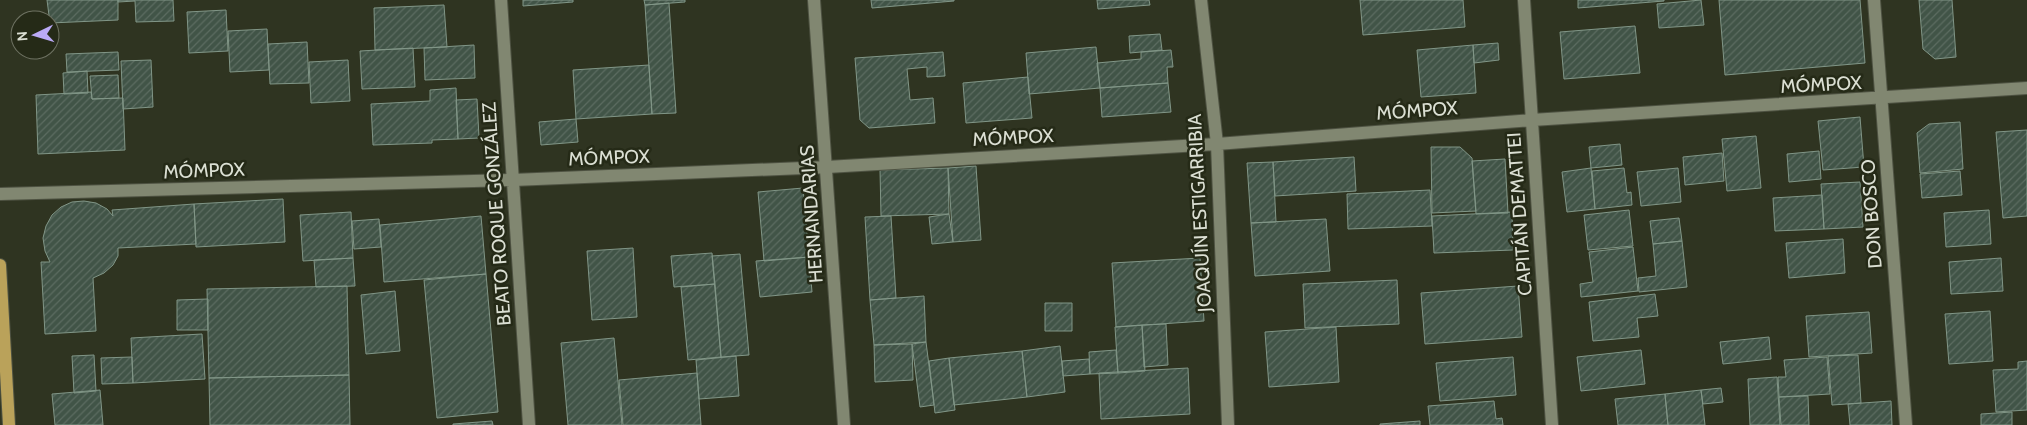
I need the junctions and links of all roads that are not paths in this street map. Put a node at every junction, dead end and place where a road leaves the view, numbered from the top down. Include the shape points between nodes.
1 (501, 0) edge
2 (814, 0) edge
3 (1201, 0) edge
4 (1524, 0) edge
5 (1874, 0) edge
6 (2027, 88) edge
7 (1881, 99) junction
8 (1532, 120) junction
9 (1216, 144) junction
10 (827, 167) junction
11 (513, 180) junction
12 (0, 194) edge
13 (0, 265) edge
14 (9, 425) edge
15 (528, 425) edge
16 (844, 425) edge
17 (1228, 425) edge
18 (1552, 425) edge
19 (1906, 425) edge

1 - 11 street, BEATO ROQUE GONZÁLEZ
2 - 10 street, HERNANDARIAS
3 - 9 street, JOAQUÍN ESTIGARRIBIA
4 - 8 street, CAPITÁN DEMATTEI
5 - 7 street, DON BOSCO
6 - 7 street, MÓMPOX
7 - 8 street, MÓMPOX
7 - 19 street, DON BOSCO
8 - 9 street, MÓMPOX
8 - 18 street, CAPITÁN DEMATTEI
9 - 10 street, MÓMPOX
9 - 17 street, JOAQUÍN ESTIGARRIBIA
10 - 11 street, MÓMPOX
10 - 16 street, HERNANDARIAS
11 - 12 street, MÓMPOX
11 - 15 street, BEATO ROQUE GONZÁLEZ
13 - 14 main road

